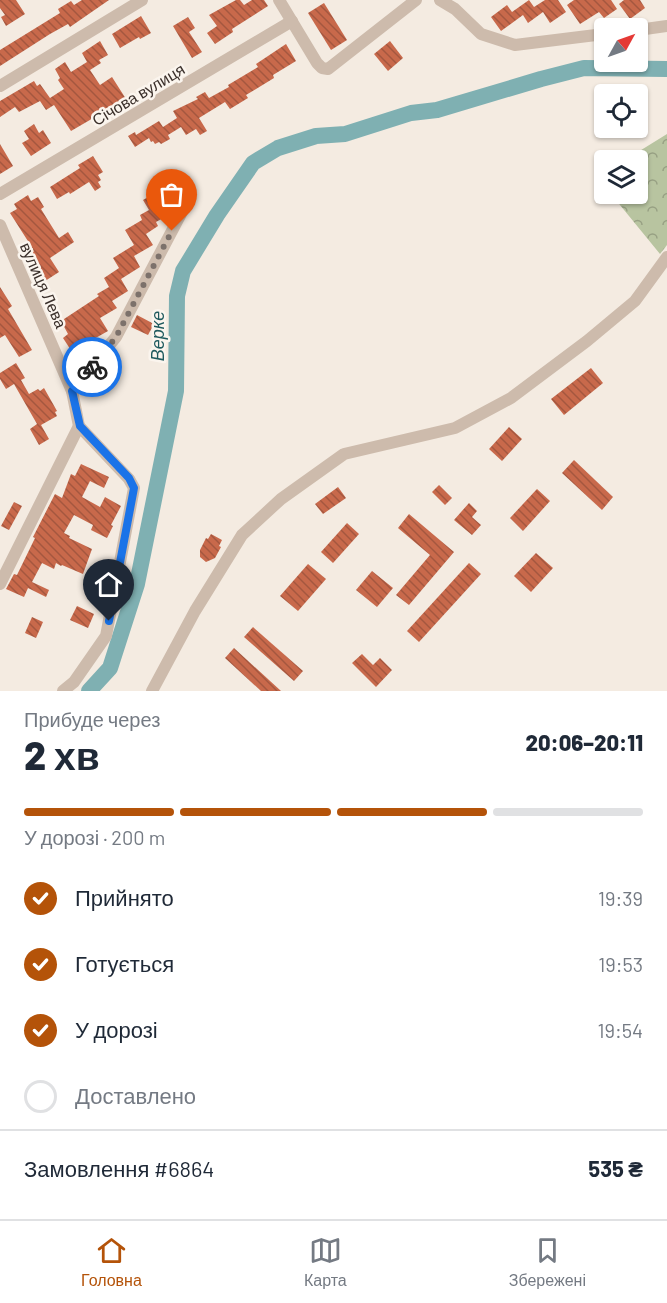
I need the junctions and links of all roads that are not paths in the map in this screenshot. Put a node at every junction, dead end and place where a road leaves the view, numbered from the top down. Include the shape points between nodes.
1 (142, 0) edge
2 (279, 0) edge
3 (416, 0) edge
4 (440, 0) edge
5 (292, 21) junction
6 (667, 26) edge
7 (648, 29) edge
8 (594, 35) edge
9 (0, 86) edge
10 (0, 194) edge
11 (183, 210) dead end
12 (0, 225) edge
13 (667, 257) edge
14 (72, 391) junction
15 (80, 426) junction
16 (0, 584) edge
17 (63, 691) edge
18 (152, 691) edge

1 - 9 street
2 - 5 street
3 - 5 street via 328,69 317,63
4 - 8 street via 481,34 515,45
5 - 10 street, Січова вулиця
6 - 7 street
11 - 14 street via 116,337
12 - 14 street, вулиця Лева
13 - 18 street via 635,301 511,398 455,428 344,454 281,499 242,535
14 - 15 street, вулиця Лева
15 - 16 street
15 - 17 street via 134,488 106,636 74,682

